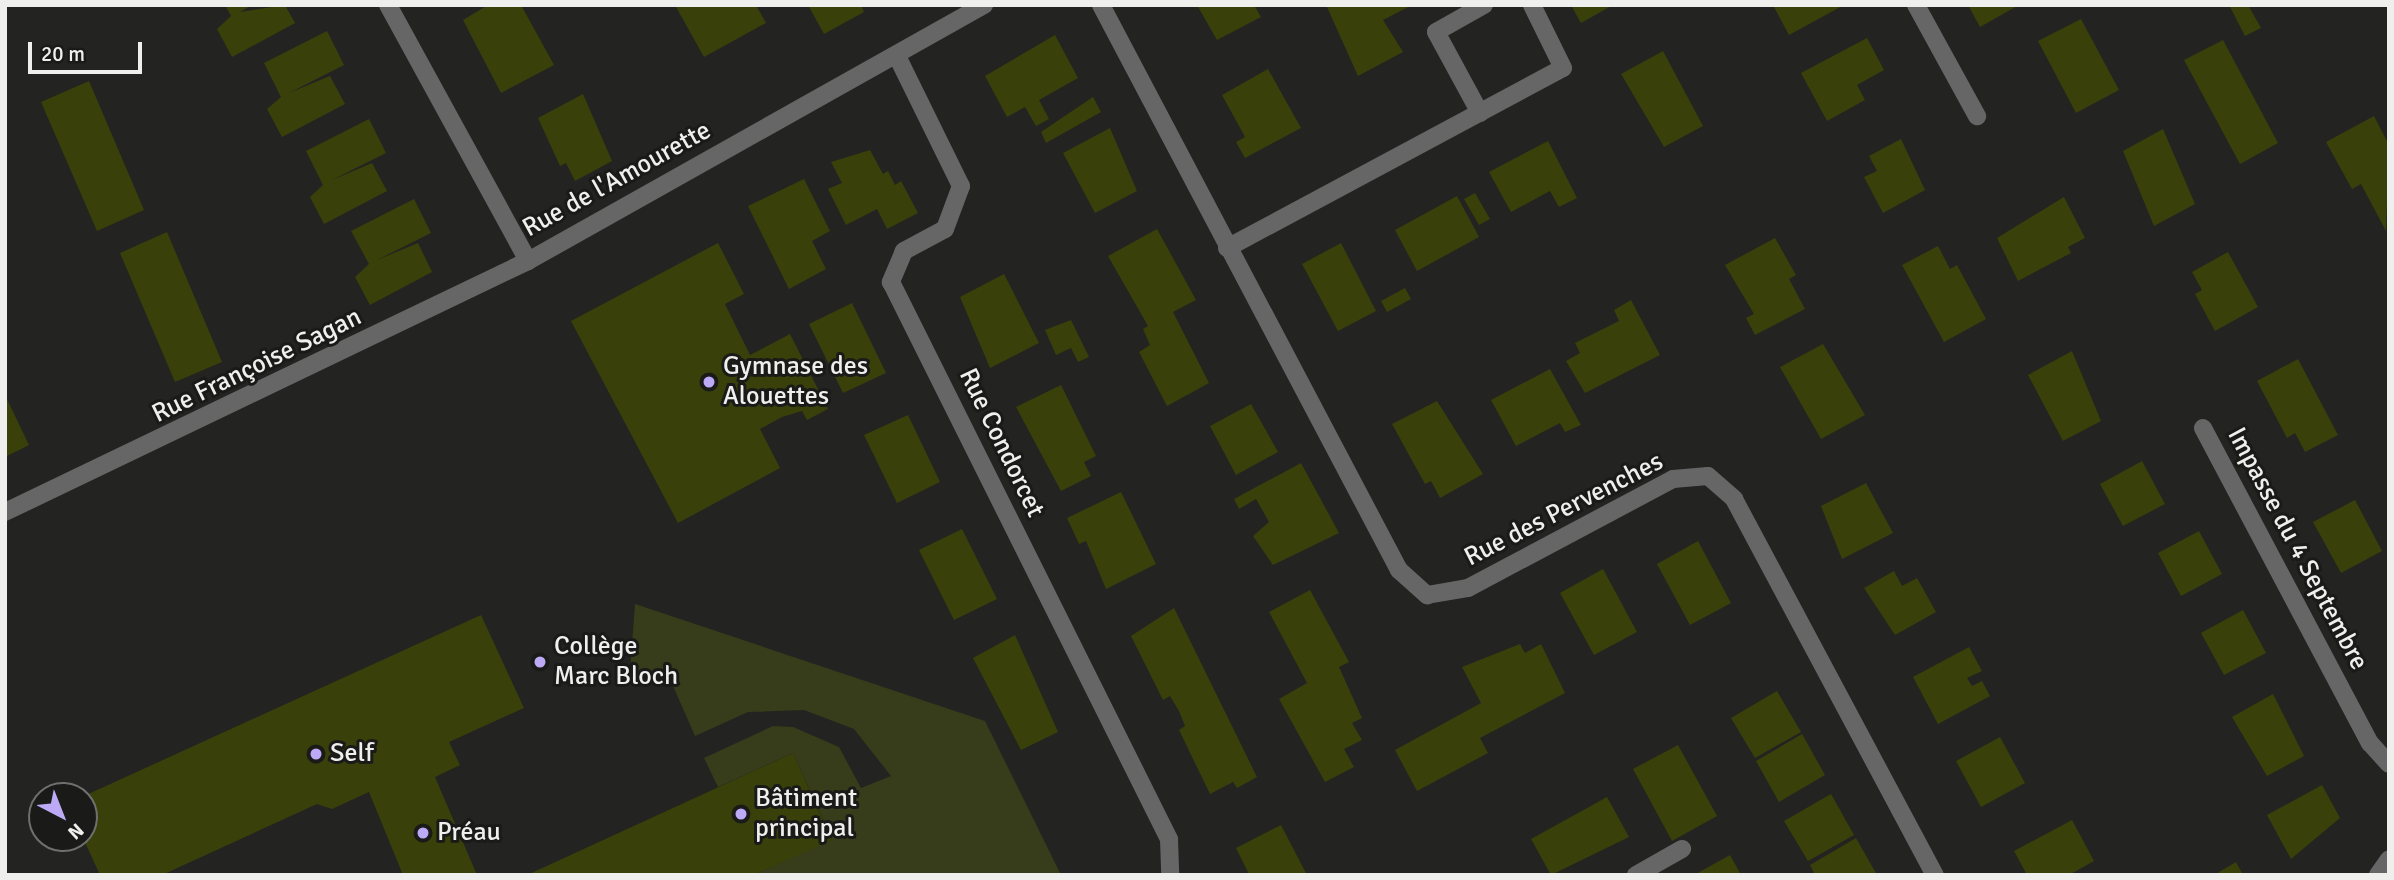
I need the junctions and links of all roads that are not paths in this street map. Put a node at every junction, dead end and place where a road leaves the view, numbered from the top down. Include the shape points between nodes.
1 (388, 5) edge
2 (984, 5) edge
3 (1101, 5) edge
4 (1484, 5) edge
5 (1532, 5) edge
6 (1916, 5) edge
7 (897, 56) junction
8 (1479, 113) junction
9 (1977, 116) dead end
10 (1227, 248) junction
11 (528, 261) junction
12 (2203, 428) dead end
13 (5, 512) edge
14 (2389, 764) edge
15 (1682, 849) dead end
16 (2389, 859) edge
17 (1170, 875) edge
18 (1636, 875) edge
19 (1936, 875) edge
20 (2378, 875) edge

1 - 11 street, Rue de l'Amourette
2 - 7 street, Rue de l'Amourette
3 - 10 street, Rue des Pervenches
4 - 8 street via 1436,32
5 - 8 street via 1563,68
6 - 9 street
7 - 11 street, Rue de l'Amourette
7 - 17 street, Rue Condorcet via 961,186 945,229 904,251 891,282 1169,839
8 - 10 street
10 - 19 street, Rue des Pervenches via 1399,570 1427,595 1468,588 1673,479 1708,476 1734,499
11 - 13 street, Rue Françoise Sagan
12 - 14 street, Impasse du 4 Septembre via 2370,743
15 - 18 street
16 - 20 street

